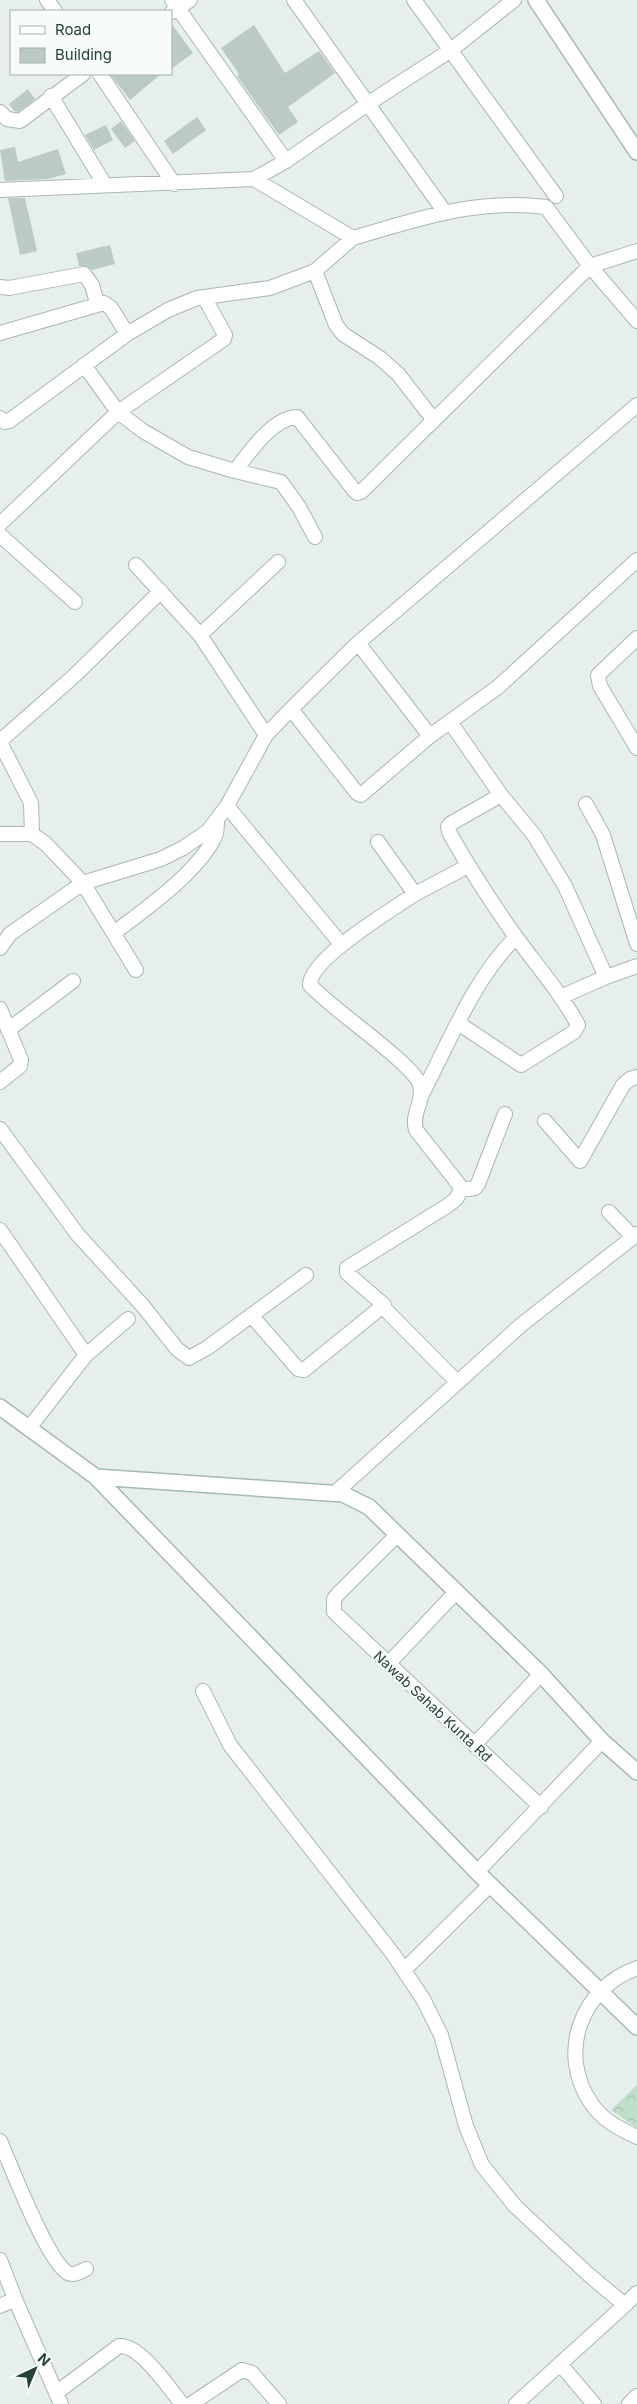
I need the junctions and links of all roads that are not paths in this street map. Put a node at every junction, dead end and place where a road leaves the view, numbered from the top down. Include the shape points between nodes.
1 (190, 0) edge
2 (294, 0) edge
3 (414, 0) edge
4 (514, 0) edge
5 (536, 0) edge
6 (174, 7) edge
7 (450, 50) junction
8 (82, 75) edge
9 (101, 75) edge
10 (51, 96) junction
11 (369, 103) junction
12 (0, 112) edge
13 (637, 152) edge
14 (286, 161) junction
15 (254, 179) junction
16 (174, 184) junction
17 (105, 185) junction
18 (0, 190) edge
19 (556, 196) dead end
20 (444, 211) junction
21 (353, 238) junction
22 (637, 251) edge
23 (590, 266) junction
24 (315, 271) junction
25 (0, 287) edge
26 (204, 297) junction
27 (98, 303) junction
28 (637, 321) edge
29 (0, 333) edge
30 (127, 334) junction
31 (84, 365) junction
32 (637, 405) edge
33 (118, 412) junction
34 (0, 418) edge
35 (433, 419) junction
36 (235, 472) junction
37 (0, 524) edge
38 (0, 535) edge
39 (315, 536) dead end
40 (637, 560) edge
41 (278, 562) dead end
42 (136, 565) dead end
43 (160, 591) junction
44 (75, 602) dead end
45 (200, 635) junction
46 (637, 638) edge
47 (358, 643) junction
48 (290, 709) junction
49 (450, 722) junction
50 (266, 735) junction
51 (430, 736) junction
52 (0, 741) edge
53 (637, 748) edge
54 (501, 796) junction
55 (586, 804) dead end
56 (227, 806) junction
57 (217, 819) junction
58 (0, 834) edge
59 (32, 834) junction
60 (378, 842) dead end
61 (468, 866) junction
62 (83, 883) junction
63 (415, 894) junction
64 (114, 933) junction
65 (516, 937) junction
66 (341, 944) junction
67 (637, 944) edge
68 (0, 948) edge
69 (637, 966) edge
70 (136, 970) dead end
71 (606, 977) junction
72 (73, 982) dead end
73 (563, 996) junction
74 (0, 1009) edge
75 (458, 1024) junction
76 (8, 1030) junction
77 (637, 1077) edge
78 (0, 1082) edge
79 (422, 1094) junction
80 (505, 1114) dead end
81 (545, 1121) dead end
82 (0, 1128) edge
83 (461, 1190) junction
84 (609, 1212) dead end
85 (0, 1230) edge
86 (635, 1235) edge
87 (306, 1275) dead end
88 (382, 1306) junction
89 (251, 1315) junction
90 (128, 1319) dead end
91 (86, 1355) junction
92 (457, 1382) junction
93 (0, 1406) edge
94 (29, 1428) junction
95 (96, 1477) junction
96 (334, 1494) junction
97 (397, 1535) junction
98 (456, 1592) junction
99 (389, 1663) junction
100 (541, 1674) junction
101 (203, 1691) dead end
102 (602, 1741) junction
103 (474, 1744) junction
104 (637, 1772) edge
105 (541, 1807) junction
106 (477, 1872) junction
107 (490, 1885) junction
108 (637, 1968) edge
109 (404, 1970) junction
110 (600, 1991) junction
111 (637, 2027) edge
112 (637, 2137) edge
113 (0, 2141) edge
114 (0, 2260) edge
115 (86, 2270) dead end
116 (637, 2293) edge
117 (15, 2300) junction
118 (625, 2305) junction
119 (0, 2306) edge
120 (560, 2364) junction
121 (637, 2396) edge
122 (58, 2399) edge
123 (182, 2404) edge
124 (191, 2404) edge
125 (279, 2404) edge
126 (516, 2404) edge
127 (594, 2404) edge
128 (629, 2404) edge

1 - 6 street
2 - 11 street
3 - 7 street
4 - 7 street
5 - 13 street
6 - 14 street
7 - 11 street
7 - 19 street
8 - 10 street
9 - 16 street
10 - 12 street via 20,121 7,119
10 - 17 street
11 - 14 street
11 - 20 street
14 - 15 street
15 - 16 street
15 - 21 street
16 - 17 street
17 - 18 street
20 - 21 street
20 - 23 street via 519,204 546,208
21 - 24 street
22 - 23 street
23 - 28 street
23 - 35 street
24 - 26 street via 270,288
24 - 35 street via 336,326 398,374
25 - 27 street via 84,274
26 - 30 street via 168,310
26 - 33 street via 224,339
27 - 29 street
27 - 30 street via 104,302 111,308
30 - 31 street
31 - 33 street
31 - 34 street via 9,420 5,422
32 - 47 street
33 - 36 street via 188,457
33 - 37 street
35 - 36 street via 358,493 297,416 265,434
36 - 39 street via 281,482
38 - 44 street
40 - 49 street via 498,687
41 - 45 street
42 - 43 street
43 - 45 street
43 - 52 street via 73,677
45 - 50 street
46 - 53 street via 598,675 600,686
47 - 48 street
47 - 51 street
48 - 50 street
48 - 51 street via 361,795
49 - 51 street
49 - 54 street
50 - 56 street
52 - 59 street via 31,803
54 - 61 street via 448,827
54 - 71 street via 534,835 565,886
55 - 67 street via 603,835
56 - 57 street
56 - 66 street
57 - 62 street via 208,831 183,848
57 - 64 street via 216,834 206,852 164,893
58 - 59 street
59 - 62 street
60 - 63 street
61 - 63 street
61 - 65 street
62 - 64 street
62 - 68 street via 10,934
63 - 66 street
64 - 70 street
65 - 73 street
65 - 75 street via 499,955
66 - 79 street via 313,973 310,985 414,1075
69 - 71 street
71 - 73 street
72 - 76 street
73 - 75 street via 577,1029 521,1065
74 - 76 street
75 - 79 street
76 - 78 street via 18,1052 20,1066
77 - 81 street via 623,1085 582,1160 578,1160
79 - 83 street via 414,1121 416,1130
80 - 83 street via 478,1184 475,1188
82 - 89 street via 78,1236 183,1355 195,1356
83 - 88 street via 447,1206 347,1268 347,1273 380,1300
84 - 86 street
85 - 91 street
86 - 92 street via 522,1325
87 - 89 street
88 - 89 street via 301,1371
88 - 92 street
90 - 91 street
91 - 94 street
92 - 96 street
93 - 94 street
94 - 95 street
95 - 96 street
95 - 106 street
96 - 97 street via 354,1498 369,1507
97 - 98 street
97 - 99 street, Nawab Sahab Kunta Rd via 338,1594 333,1605 334,1612
98 - 99 street
98 - 100 street
99 - 103 street, Nawab Sahab Kunta Rd
100 - 102 street
100 - 103 street
101 - 109 street via 230,1745
102 - 104 street
102 - 105 street
103 - 105 street, Nawab Sahab Kunta Rd
105 - 106 street
106 - 107 street
107 - 109 street
107 - 110 street
108 - 110 street via 622,1974
109 - 118 street via 423,1999 440,2035 466,2126 482,2165 515,2206
110 - 111 street
110 - 112 street via 583,2015 575,2045 578,2076 591,2104 613,2126
113 - 115 street via 48,2248 67,2273 74,2275
114 - 117 street
116 - 118 street
117 - 119 street
117 - 122 street
118 - 120 street
120 - 126 street
120 - 127 street
121 - 128 street
122 - 123 street via 124,2345 139,2353
124 - 125 street via 242,2370 260,2380

